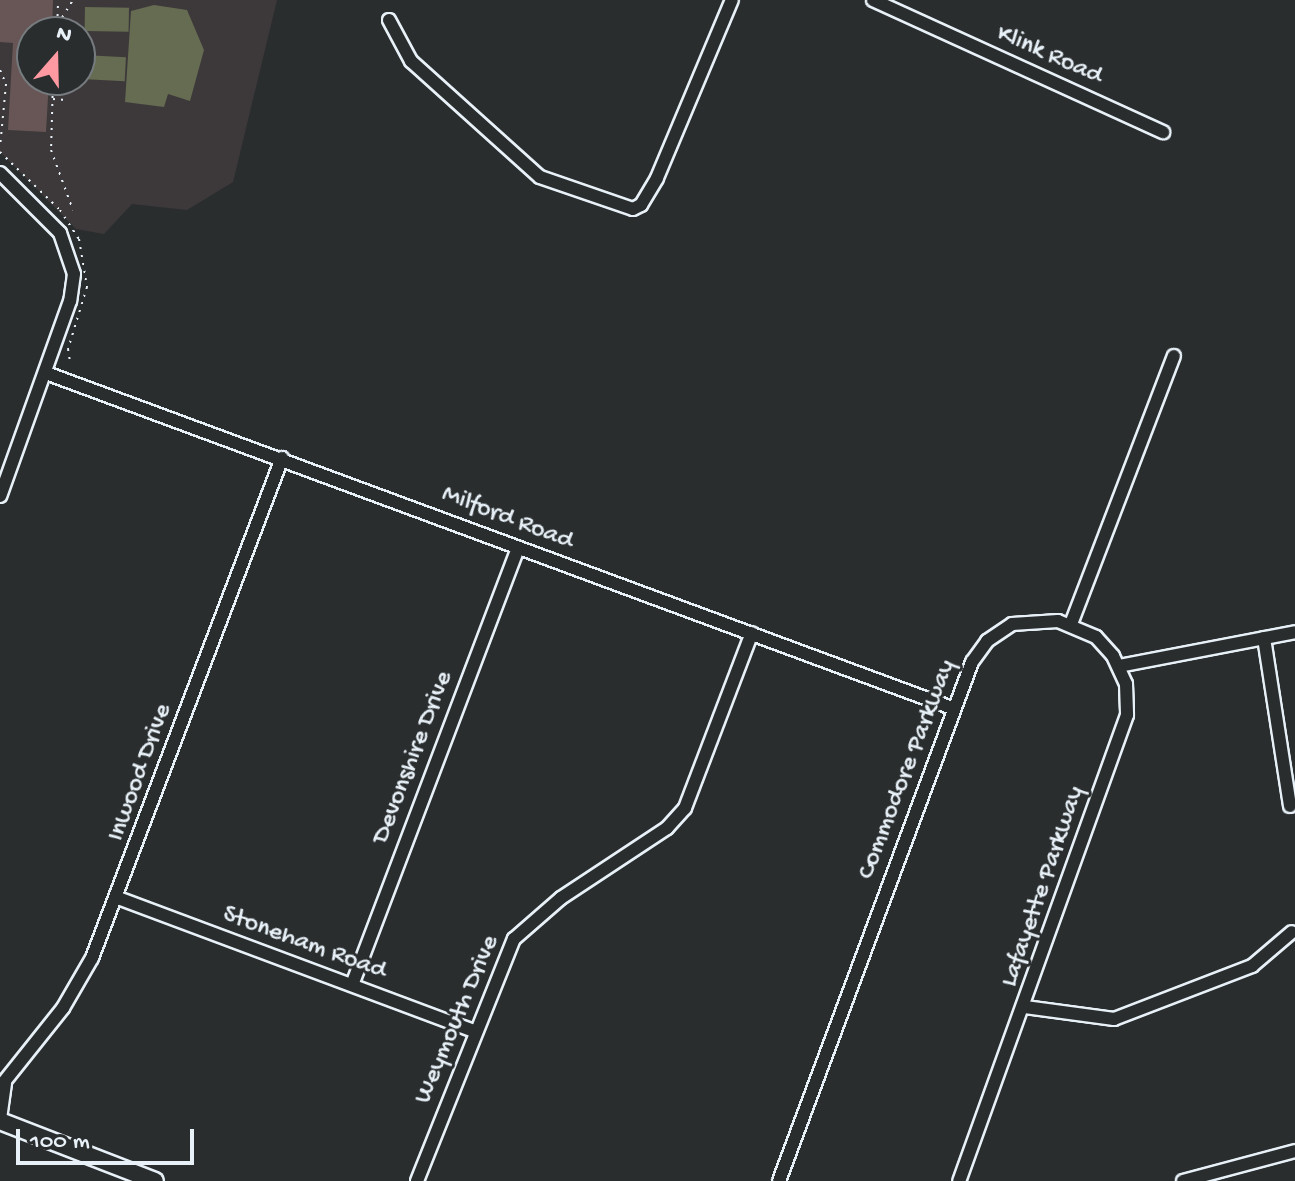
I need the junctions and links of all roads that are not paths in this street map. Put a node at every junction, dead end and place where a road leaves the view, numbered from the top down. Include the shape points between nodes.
1 (732, 0) edge
2 (873, 0) edge
3 (389, 20) dead end
4 (1163, 132) dead end
5 (0, 173) edge
6 (1174, 356) dead end
7 (46, 373) junction
8 (282, 458) junction
9 (0, 496) edge
10 (518, 547) junction
11 (1071, 624) junction
12 (1295, 632) edge
13 (752, 633) junction
14 (1264, 638) junction
15 (1119, 666) junction
16 (952, 708) junction
17 (1290, 806) dead end
18 (118, 898) junction
19 (1292, 932) dead end
20 (352, 985) junction
21 (1025, 1007) junction
22 (474, 1031) junction
23 (2, 1085) edge
24 (0, 1120) edge
25 (1295, 1151) edge
26 (155, 1181) edge
27 (417, 1181) edge
28 (779, 1181) edge
29 (959, 1181) edge
30 (1183, 1181) edge

1 - 3 street via 657,178 633,209 540,177 411,61
2 - 4 street, Klink Road
5 - 7 street via 48,218 69,250 74,274 70,301
6 - 11 street
7 - 8 street, Milford Road
7 - 9 street
8 - 10 street, Milford Road
8 - 18 street, Inwood Drive
10 - 13 street, Milford Road
10 - 20 street, Devonshire Drive
11 - 15 street, Lafayette Parkway via 1096,637
11 - 16 street, Commodore Parkway via 1026,620 998,632 972,662
12 - 14 street
13 - 16 street, Milford Road
13 - 22 street, Weymouth Drive via 685,808 656,836 522,930 506,954
14 - 15 street
14 - 17 street
15 - 21 street, Lafayette Parkway via 1128,696 1125,726
16 - 28 street, Commodore Parkway
18 - 20 street, Stoneham Road
18 - 23 street, Inwood Drive via 63,1008
19 - 21 street via 1252,966 1114,1019
20 - 22 street, Stoneham Road
21 - 29 street, Lafayette Parkway
22 - 27 street, Weymouth Drive
23 - 24 street, Inwood Drive
24 - 26 main road
25 - 30 street

